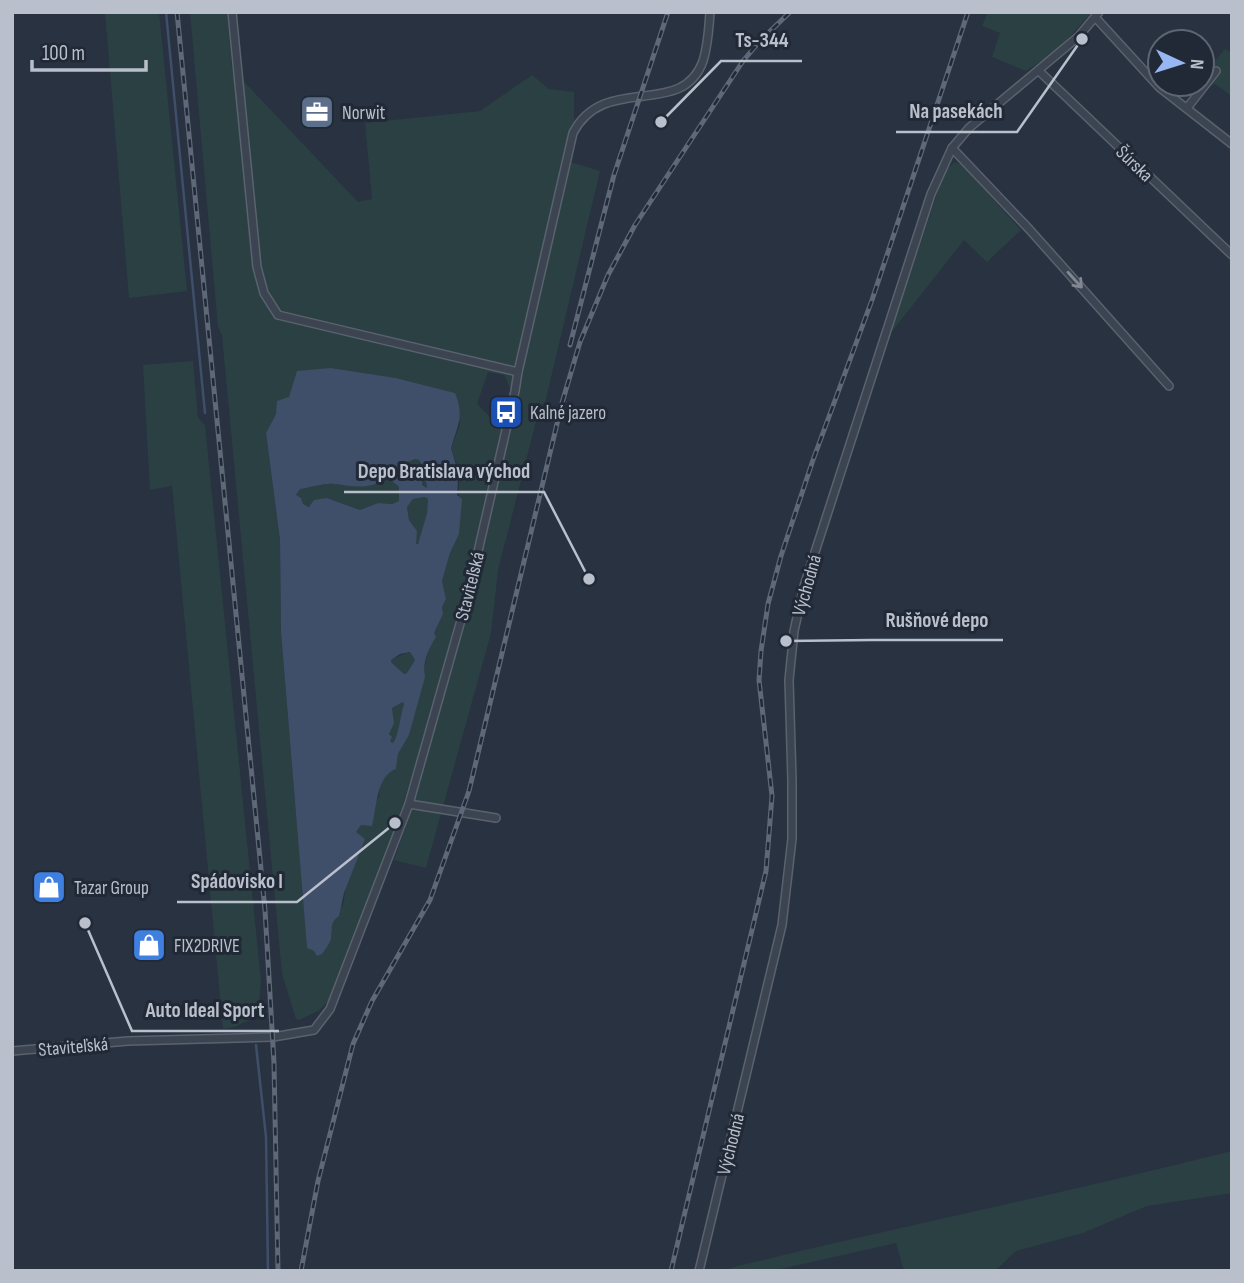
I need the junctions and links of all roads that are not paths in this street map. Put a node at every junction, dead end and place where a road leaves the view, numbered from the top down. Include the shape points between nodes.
1 (232, 12) edge
2 (710, 12) edge
3 (1097, 14) edge
4 (1039, 71) junction
5 (1195, 98) edge
6 (1187, 108) junction
7 (1232, 144) edge
8 (952, 148) junction
9 (1232, 255) edge
10 (518, 372) junction
11 (1170, 386) dead end
12 (409, 804) junction
13 (496, 818) dead end
14 (12, 1051) edge
15 (699, 1271) edge

1 - 10 street via 257,267 264,293 278,315
2 - 10 street, Staviteľská via 702,63 686,85 600,105 573,133
3 - 4 street, Východná
3 - 6 street, Východná via 1159,87
4 - 8 street, Východná via 982,116
4 - 9 street, Šúrska
5 - 6 street
6 - 7 street, Východná
8 -> 11 street
8 - 15 street, Východná via 931,194 797,613 789,668 793,813 782,925
10 - 12 street, Staviteľská via 467,599
12 - 13 street
12 - 14 street, Staviteľská via 330,1009 314,1030 273,1037 128,1041

